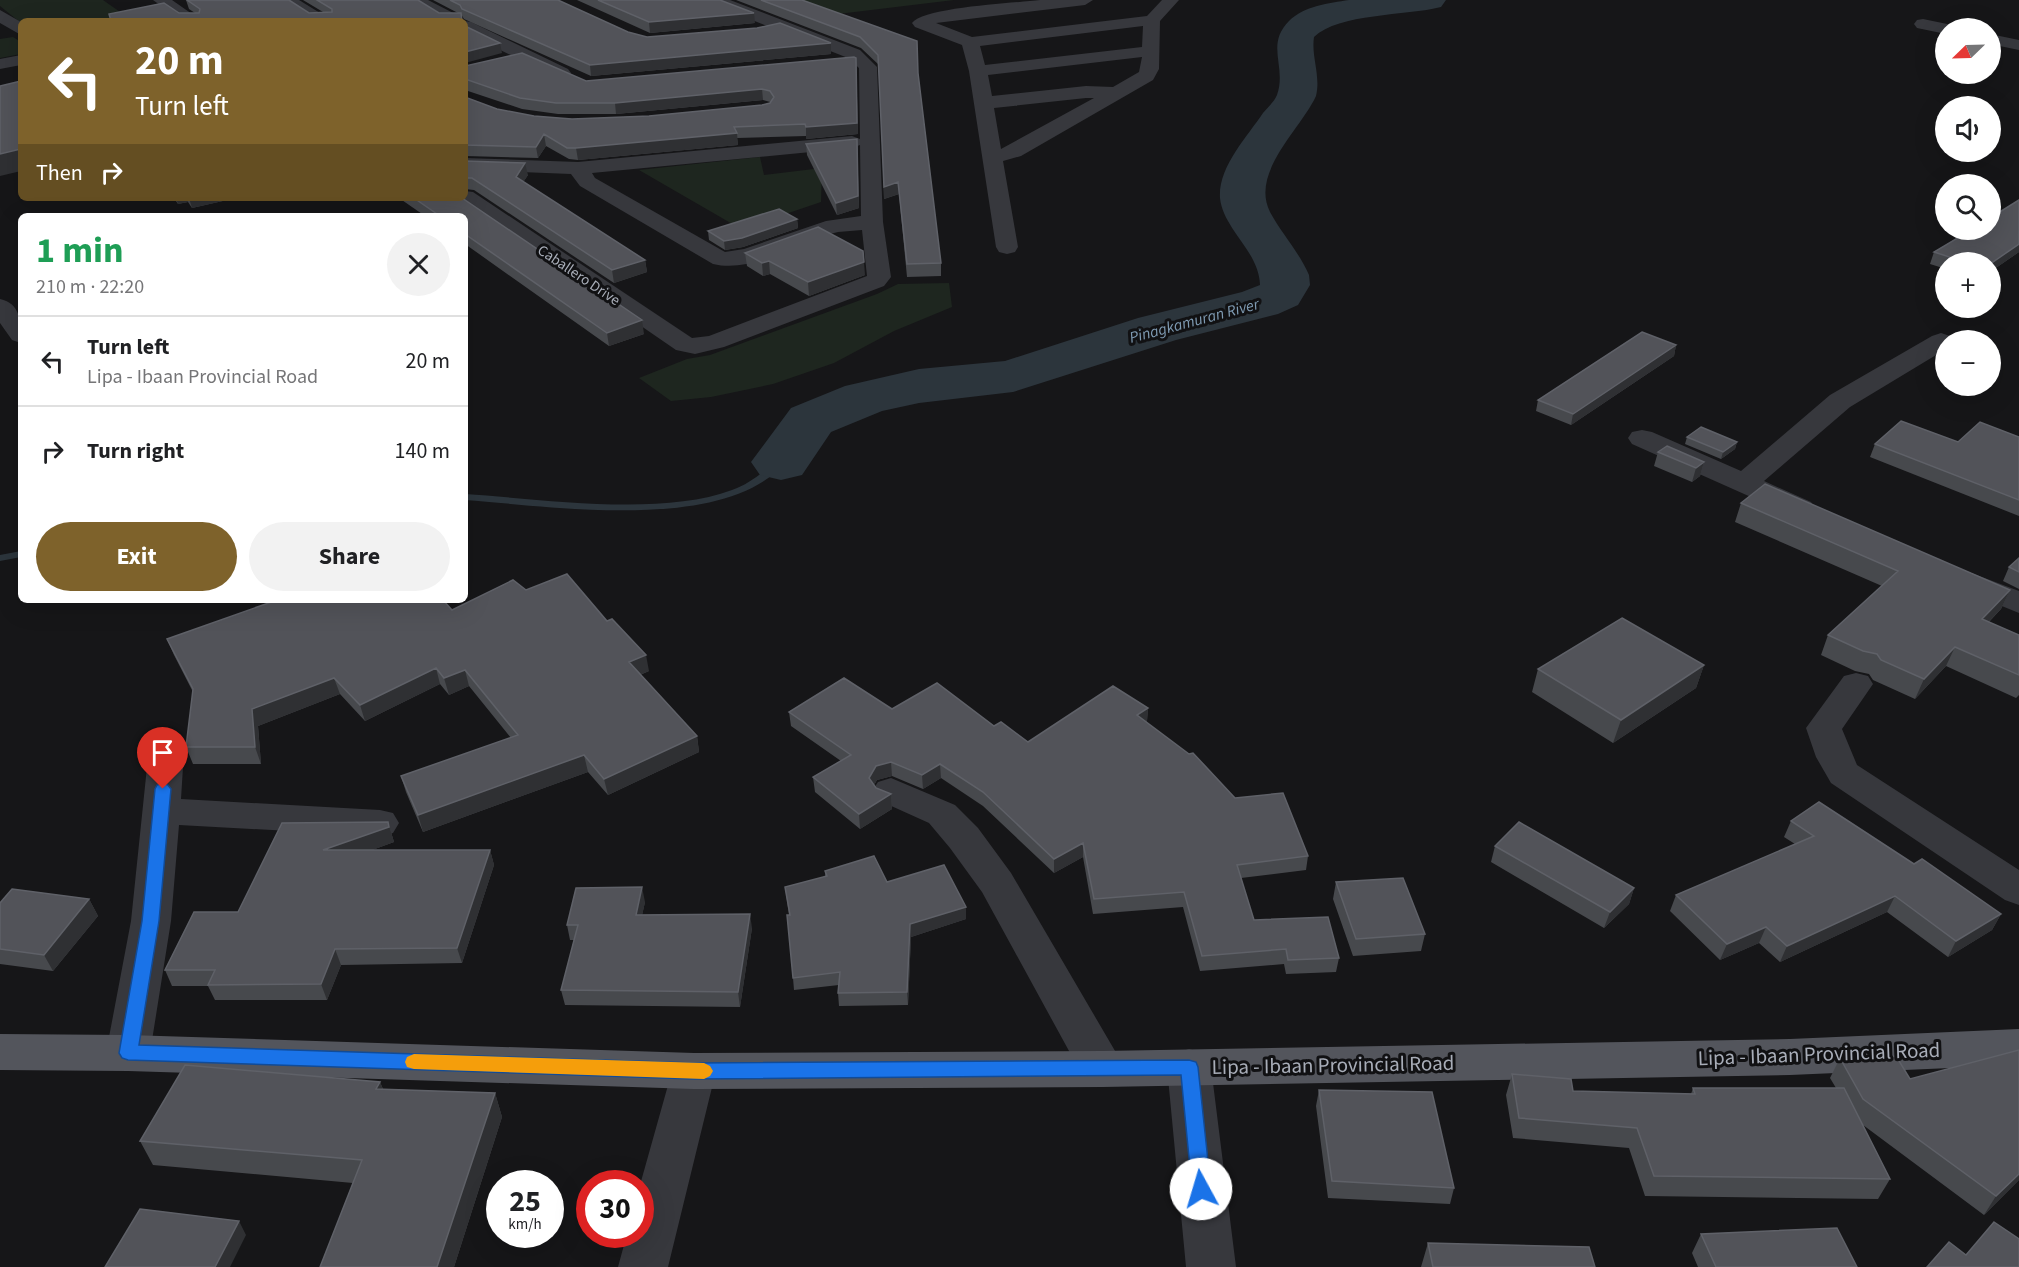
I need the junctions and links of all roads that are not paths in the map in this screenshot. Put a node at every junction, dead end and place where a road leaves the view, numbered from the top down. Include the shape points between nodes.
1 (161, 0) edge
2 (287, 0) edge
3 (416, 0) edge
4 (1085, 0) edge
5 (1171, 0) edge
6 (711, 2) edge
7 (0, 16) edge
8 (189, 18) edge
9 (320, 18) edge
10 (449, 18) edge
11 (1152, 20) junction
12 (1923, 24) dead end
13 (780, 27) junction
14 (1935, 27) edge
15 (18, 28) edge
16 (469, 31) edge
17 (747, 32) edge
18 (2001, 41) edge
19 (970, 42) junction
20 (2019, 45) edge
21 (1151, 51) junction
22 (525, 55) junction
23 (860, 58) junction
24 (18, 61) edge
25 (495, 63) edge
26 (830, 63) edge
27 (0, 64) edge
28 (978, 71) junction
29 (577, 81) edge
30 (1115, 93) junction
31 (983, 103) junction
32 (872, 141) junction
33 (992, 157) junction
34 (468, 164) edge
35 (578, 168) junction
36 (468, 199) edge
37 (872, 222) junction
38 (1007, 248) dead end
39 (0, 306) edge
40 (18, 331) edge
41 (1935, 345) edge
42 (1642, 438) dead end
43 (1745, 483) junction
44 (1820, 516) edge
45 (1937, 568) edge
46 (2019, 603) edge
47 (1856, 684) dead end
48 (165, 766) dead end
49 (891, 791) edge
50 (161, 811) junction
51 (380, 823) edge
52 (2019, 890) edge
53 (2019, 1047) edge
54 (0, 1052) edge
55 (128, 1053) junction
56 (1189, 1067) junction
57 (1102, 1069) junction
58 (694, 1071) junction
59 (644, 1267) edge
60 (1211, 1267) edge

1 - 8 street
2 - 9 street
3 - 10 street
4 - 19 street via 939,16 921,23
5 - 11 street
6 - 13 street
7 - 15 street
11 - 19 street
11 - 21 street
12 - 14 street
13 - 17 street
13 - 23 street
16 - 22 street
18 - 20 street
19 - 28 street
21 - 28 street
21 - 30 street via 1150,73
22 - 25 street
22 - 29 street
23 - 26 street
23 - 32 street via 868,67
24 - 27 street
28 - 31 street
30 - 31 street via 1086,92
30 - 33 street via 1021,148
31 - 33 street
32 - 35 street via 758,144
32 - 37 street
33 - 38 street
34 - 35 street
35 - 37 street via 587,182 721,259 747,256 834,226
36 - 37 street, Caballero Drive via 678,342 695,346 876,281 879,277
39 - 40 street
41 - 43 street via 1840,401
42 - 43 street
43 - 44 street
45 - 46 street
47 - 52 street via 1824,728 1833,757 1844,774
48 - 50 street
49 - 57 street via 942,814 964,838 997,883
50 - 51 street
50 - 55 street via 151,921
53 - 56 main road, Lipa - Ibaan Provincial Road via 1779,1058
54 - 55 main road, Lipa - Ibaan Provincial Road
55 - 58 main road, Lipa - Ibaan Provincial Road
56 - 57 main road, Lipa - Ibaan Provincial Road
56 - 60 street
57 - 58 main road, Lipa - Ibaan Provincial Road
58 - 59 street

